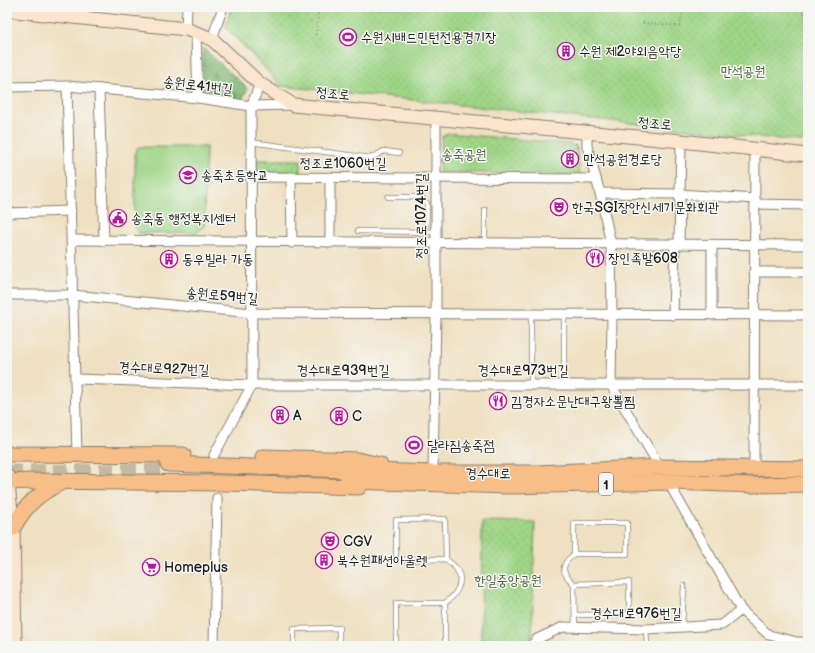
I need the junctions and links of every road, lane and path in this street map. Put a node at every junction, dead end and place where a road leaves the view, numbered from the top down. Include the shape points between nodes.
1 (187, 7) edge
2 (223, 7) edge
3 (319, 7) edge
4 (683, 7) edge
5 (7, 10) edge
6 (23, 10) edge
7 (65, 12) edge
8 (643, 24) dead end
9 (191, 32) junction
10 (316, 35) dead end
11 (212, 40) junction
12 (260, 84) junction
13 (67, 86) junction
14 (7, 87) edge
15 (99, 89) junction
16 (198, 98) junction
17 (251, 106) junction
18 (293, 106) junction
19 (436, 118) junction
20 (587, 133) junction
21 (250, 142) junction
22 (681, 142) junction
23 (576, 143) dead end
24 (577, 146) dead end
25 (755, 149) junction
26 (399, 153) dead end
27 (808, 155) edge
28 (250, 177) junction
29 (291, 177) junction
30 (330, 177) junction
31 (436, 177) junction
32 (596, 179) junction
33 (600, 194) junction
34 (679, 194) junction
35 (388, 197) dead end
36 (755, 202) junction
37 (808, 205) edge
38 (485, 210) dead end
39 (71, 211) junction
40 (7, 213) edge
41 (358, 231) dead end
42 (431, 232) junction
43 (72, 240) junction
44 (104, 241) junction
45 (252, 243) junction
46 (292, 243) junction
47 (330, 243) junction
48 (435, 243) junction
49 (485, 243) junction
50 (611, 244) junction
51 (677, 245) junction
52 (712, 245) junction
53 (808, 245) edge
54 (754, 246) junction
55 (754, 272) junction
56 (808, 272) edge
57 (7, 295) edge
58 (73, 295) junction
59 (252, 312) junction
60 (436, 314) junction
61 (531, 314) junction
62 (564, 314) junction
63 (612, 314) junction
64 (674, 315) junction
65 (712, 315) junction
66 (754, 315) junction
67 (808, 315) edge
68 (76, 379) junction
69 (435, 384) junction
70 (531, 384) junction
71 (252, 385) junction
72 (564, 385) junction
73 (611, 385) junction
74 (754, 385) junction
75 (808, 385) edge
76 (7, 454) edge
77 (77, 455) junction
78 (214, 455) junction
79 (168, 467) tunnel mouth
80 (660, 467) junction
81 (754, 468) junction
82 (808, 469) edge
83 (601, 470) junction
84 (433, 473) junction
85 (408, 478) junction
86 (7, 480) edge
87 (64, 481) junction
88 (669, 482) junction
89 (570, 484) junction
90 (808, 484) edge
91 (217, 498) dead end
92 (14, 528) junction
93 (574, 554) junction
94 (446, 559) junction
95 (574, 584) junction
96 (684, 586) dead end
97 (11, 603) edge
98 (445, 603) junction
99 (740, 610) junction
100 (575, 615) junction
101 (575, 627) junction
102 (682, 627) junction
103 (646, 629) junction
104 (808, 642) edge
105 (15, 646) edge
106 (214, 646) edge
107 (294, 646) edge
108 (340, 646) edge
109 (396, 646) edge
110 (445, 646) edge
111 (531, 646) edge
112 (647, 646) edge

1 - 9 street
2 - 11 street
3 - 10 path
4 - 8 path via 680,26
5 - 6 street, 정조로
6 - 7 street, 정조로
7 - 9 street, 정조로
9 - 11 street, 정조로
9 - 16 street
11 - 12 street, 정조로
12 - 17 street
12 - 18 street, 정조로
13 - 14 street, 송원로41번길
13 - 15 street, 송원로41번길
13 - 39 street
15 - 16 street, 송원로41번길
15 - 44 street
16 - 17 street, 송원로41번길
17 - 18 street, 송원로41번길
17 - 21 street
18 - 19 street, 정조로
19 - 20 street, 정조로
19 - 31 street, 정조로1074번길
20 - 22 street, 정조로
20 - 32 street via 587,146
21 - 26 lane via 372,158 384,151
21 - 28 street
22 - 25 street, 정조로
22 - 34 street, 정조로
23 - 24 path
25 - 27 street, 정조로
25 - 36 street
28 - 29 street, 정조로1060번길
28 - 45 street
29 - 30 street, 정조로1060번길
29 - 46 street
30 - 31 street, 정조로1060번길
30 - 47 street
31 - 32 street, 정조로1060번길
31 - 42 street, 정조로1074번길
32 - 33 street
33 - 34 street
33 - 50 street
34 - 36 street
34 - 51 street, 정조로
35 - 42 lane via 421,197 427,203
36 - 37 street
36 - 54 street
38 - 49 lane
39 - 40 street
39 - 43 street
41 - 42 lane
42 - 48 street, 정조로1074번길
43 - 44 street
43 - 58 street
44 - 45 street
45 - 46 street
45 - 59 street
46 - 47 street
47 - 48 street
48 - 49 street
48 - 60 street, 정조로1074번길
49 - 50 street
50 - 51 street
50 - 63 street
51 - 52 street
51 - 64 street, 정조로
52 - 54 street
52 - 65 street
53 - 54 street
54 - 55 street
55 - 56 street
55 - 66 street
57 - 58 street, 송원로59번길
58 - 59 street, 송원로59번길
58 - 68 street
59 - 60 street, 송원로59번길
59 - 71 street
60 - 61 street, 송원로59번길
60 - 69 street, 정조로1074번길
61 - 62 street, 송원로59번길
61 - 70 lane
62 - 63 street, 송원로59번길
62 - 72 lane
63 - 64 street, 송원로59번길
63 - 73 street
64 - 65 street, 송원로59번길
65 - 66 street, 송원로59번길
66 - 67 street, 송원로59번길
66 - 74 street
68 - 71 street, 경수대로927번길
68 - 77 street
69 - 70 street, 경수대로973번길
69 - 71 street, 경수대로939번길
69 - 84 street, 정조로1074번길
70 - 72 street, 경수대로973번길
71 - 78 street
72 - 73 street, 경수대로973번길
73 - 74 street, 경수대로973번길
73 - 80 street
74 - 75 street, 경수대로973번길
74 - 81 street
76 - 77 main road
77 - 78 main road
78 - 85 main road via 357,460
79 - 85 main road, 경수대로 / 1
80 - 81 main road, 경수대로 / 1
80 - 83 main road, 경수대로 / 1
80 - 88 street
81 - 82 main road, 경수대로 / 1
83 - 84 main road, 경수대로 / 1
83 - 89 main road via 599,476 582,475
84 - 85 main road, 경수대로 / 1
85 - 87 main road via 392,488
85 - 89 main road, 경수대로 / 1 via 510,486
86 - 87 main road
86 - 92 street
87 - 92 main road via 39,494 28,505
88 - 89 main road, 경수대로 / 1
88 - 90 main road, 경수대로 / 1
88 - 99 street
91 - 106 street
92 - 97 street
93 - 93 lane via 574,523 627,523 627,554
93 - 95 lane via 566,560 564,569
94 - 94 lane via 396,560 396,520 445,519
94 - 98 lane via 458,571 460,584 454,597
95 - 100 lane
95 - 100 lane via 629,582 629,614
96 - 102 lane
97 - 105 street
98 - 109 lane via 396,603
98 - 110 lane
99 - 102 street, 경수대로976번길 via 722,625
99 - 104 street via 769,634 797,642
100 - 101 lane
101 - 103 street, 경수대로976번길
101 - 111 street, 경수대로976번길 via 563,627 537,639
102 - 103 street, 경수대로976번길
103 - 112 lane
107 - 108 lane via 294,629 339,628

